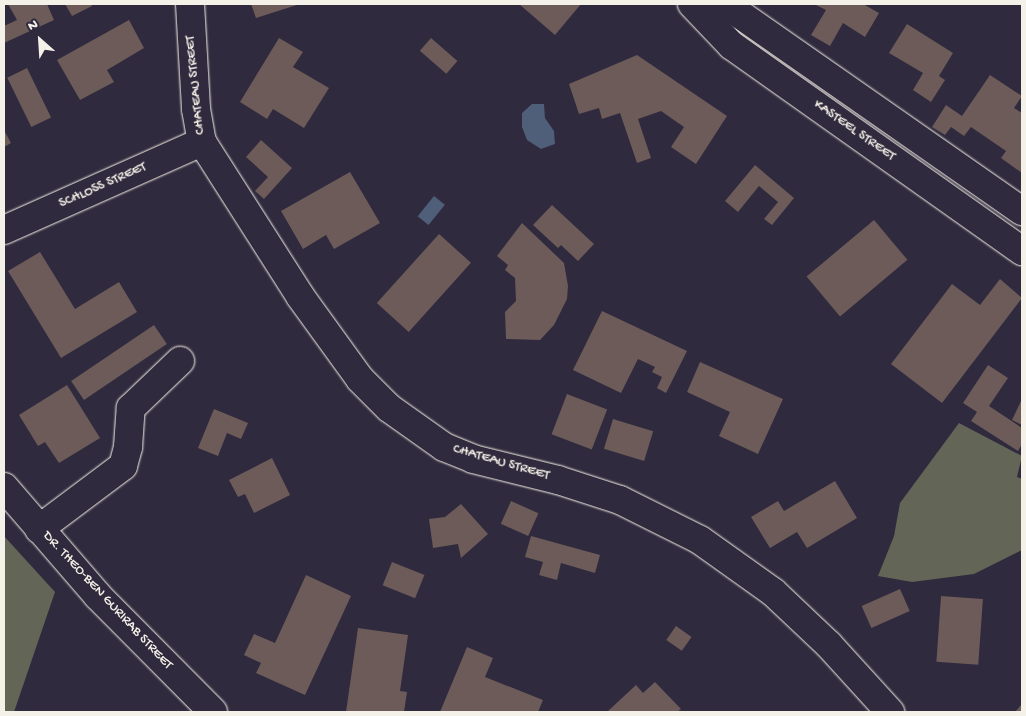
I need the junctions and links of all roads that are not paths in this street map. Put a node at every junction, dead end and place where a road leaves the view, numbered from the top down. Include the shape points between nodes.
1 (190, 4) edge
2 (692, 4) edge
3 (725, 4) edge
4 (202, 142) junction
5 (1022, 211) edge
6 (4, 230) edge
7 (1022, 251) edge
8 (180, 361) dead end
9 (4, 487) edge
10 (39, 529) junction
11 (213, 712) edge
12 (890, 712) edge

1 - 4 street, CHATEAU STREET via 196,109
2 - 7 street, KASTEEL STREET via 731,45
3 - 5 street
4 - 6 street, SCHLOSS STREET
4 - 12 street, CHATEAU STREET via 300,296 360,379 389,408 444,447 473,459 558,480 620,500 700,540 773,592 829,645
8 - 10 street via 131,408 123,466
9 - 10 street, DR. THEO-BEN GURIRAB STREET
10 - 11 street, DR. THEO-BEN GURIRAB STREET via 98,596

